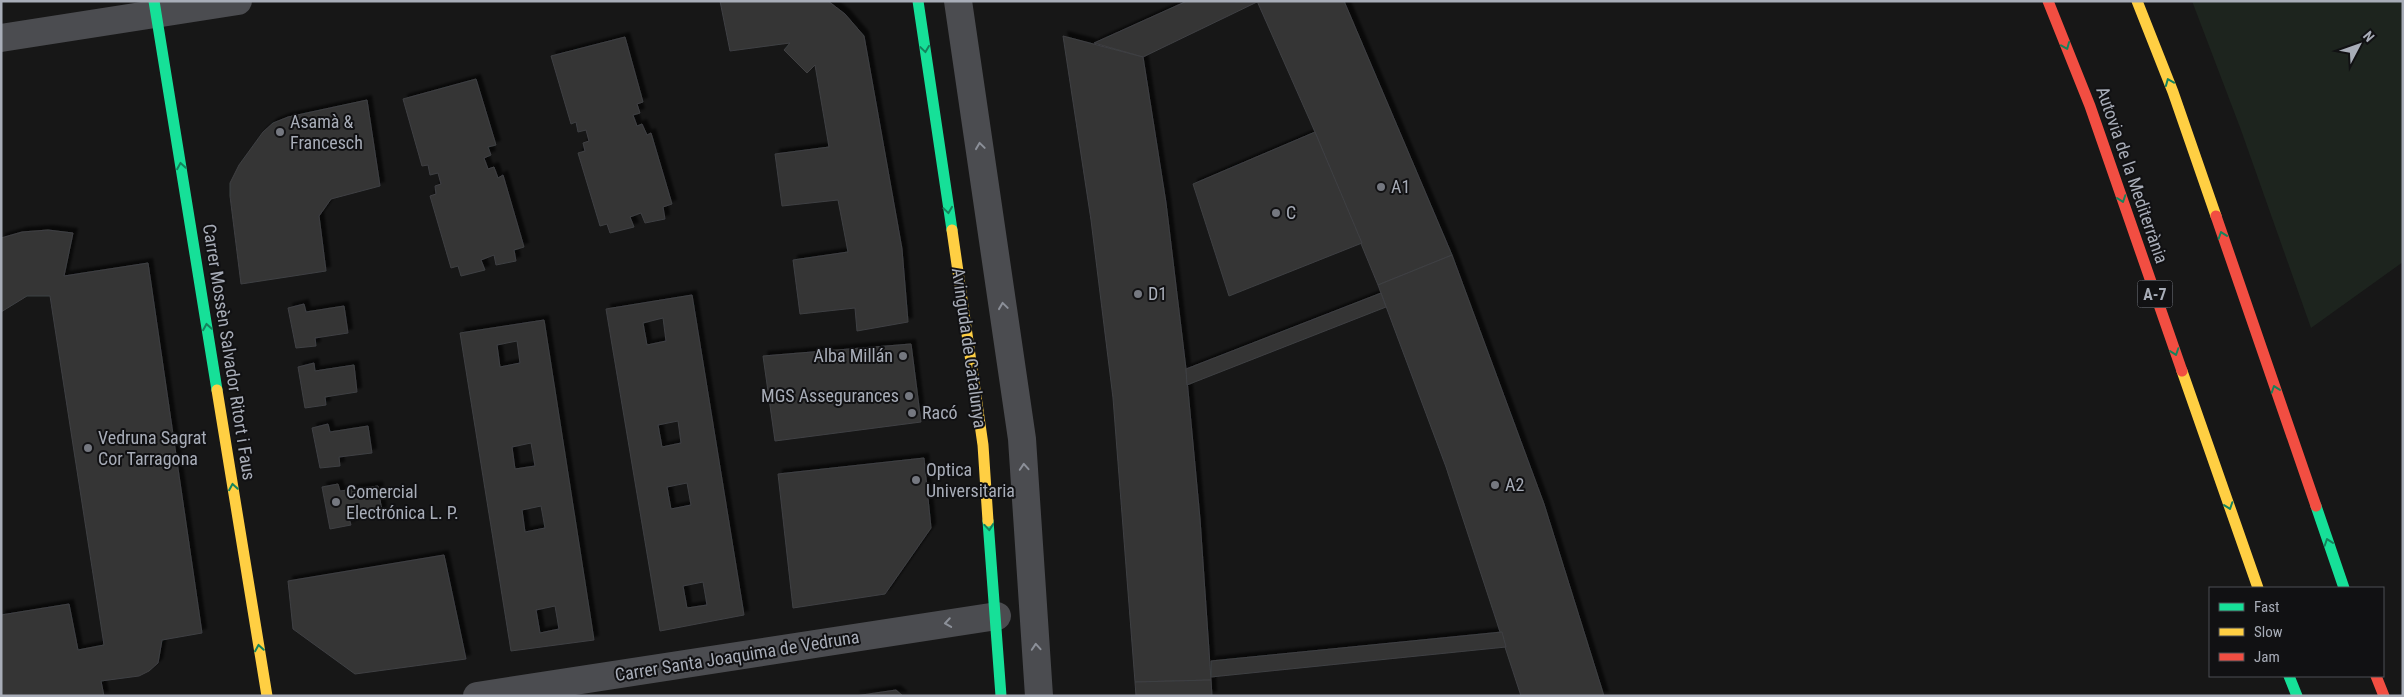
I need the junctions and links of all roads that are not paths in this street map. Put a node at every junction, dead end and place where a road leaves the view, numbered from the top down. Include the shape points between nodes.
1 (238, 1) edge
2 (918, 1) edge
3 (958, 1) edge
4 (2048, 1) edge
5 (2137, 1) edge
6 (155, 7) edge
7 (1, 38) edge
8 (2258, 587) edge
9 (2344, 587) edge
10 (996, 616) junction
11 (2289, 677) edge
12 (2376, 677) edge
13 (564, 689) edge
14 (267, 696) edge
15 (476, 696) edge
16 (1001, 696) edge
17 (1039, 696) edge
18 (2297, 696) edge
19 (2384, 696) edge

1 - 6 street
2 -> 10 main road, Avinguda de Catalunya via 983,445
17 -> 3 street via 1022,439
4 -> 8 main road, Autovia de la Mediterrània / A-7 via 2090,106
9 -> 5 main road via 2173,92
6 - 7 street
14 -> 6 main road, Carrer Mossèn Salvador Ritort i Faus
10 -> 13 street, Carrer Santa Joaquima de Vedruna
10 - 16 main road, Avinguda de Catalunya
11 - 18 main road
12 - 19 main road
13 - 15 street, Carrer Santa Joaquima de Vedruna

